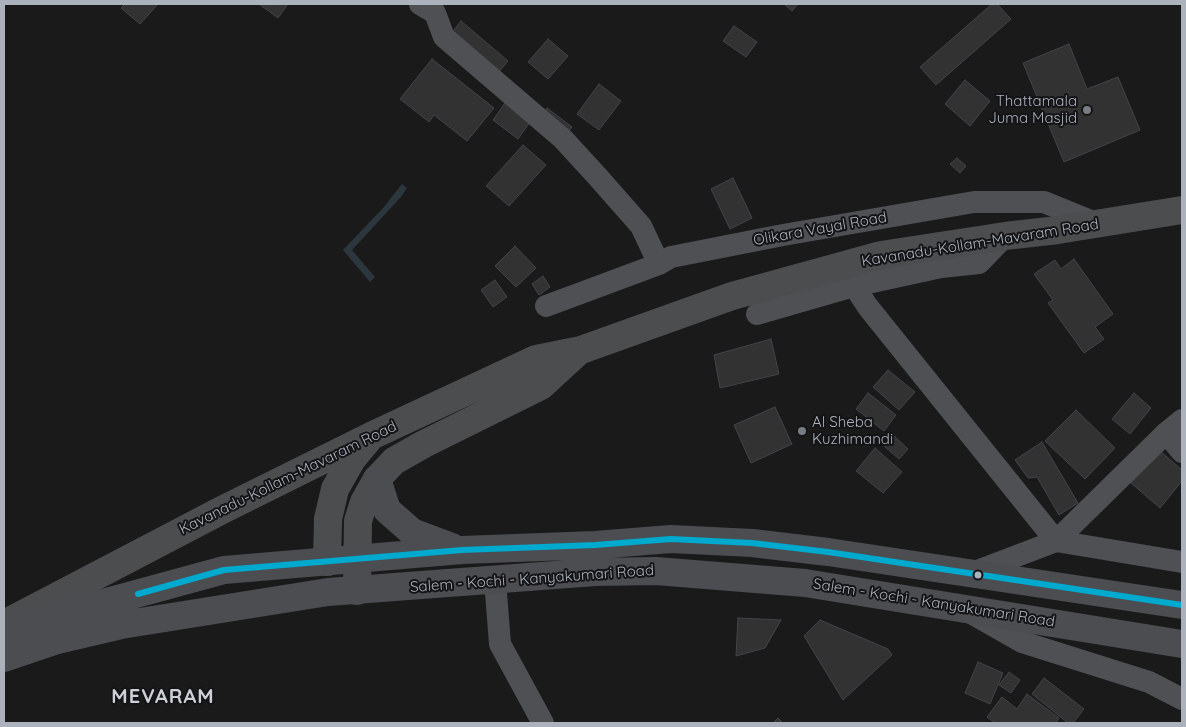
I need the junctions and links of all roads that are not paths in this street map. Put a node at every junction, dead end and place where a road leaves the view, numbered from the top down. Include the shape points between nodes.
1 (432, 7) edge
2 (1182, 210) edge
3 (1098, 224) junction
4 (1005, 236) junction
5 (659, 264) junction
6 (854, 286) junction
7 (546, 306) dead end
8 (757, 314) dead end
9 (580, 350) junction
10 (1174, 427) edge
11 (371, 436) junction
12 (1182, 452) edge
13 (377, 479) junction
14 (1056, 541) junction
15 (462, 550) junction
16 (357, 559) junction
17 (327, 562) junction
18 (1182, 562) edge
19 (972, 573) junction
20 (495, 580) junction
21 (357, 591) junction
22 (1182, 605) edge
23 (961, 607) junction
24 (4, 624) edge
25 (4, 630) edge
26 (1182, 644) edge
27 (4, 658) edge
28 (1182, 699) edge
29 (543, 723) edge

1 - 5 street via 444,37 563,139 597,176 641,226
2 - 3 main road, Kavanadu-Kollam-Mavaram Road
3 - 4 main road, Kavanadu-Kollam-Mavaram Road
3 - 5 street, Olikara Vayal Road via 1044,202 974,202 670,257
4 - 6 street via 979,263 941,267
4 - 9 main road, Kavanadu-Kollam-Mavaram Road via 882,255 732,296
5 - 7 street, Olikara Vayal Road
6 - 8 street
6 - 14 street
9 - 11 main road, Kavanadu-Kollam-Mavaram Road via 536,359
9 - 13 main road, Kavanadu-Kollam-Mavaram Road via 541,386 394,461
10 - 12 street
10 - 14 street
11 - 17 main road via 352,459 335,489 328,519
11 - 24 main road, Kavanadu-Kollam-Mavaram Road via 213,514
13 - 15 highway via 387,510 412,532
13 - 16 main road, Kavanadu-Kollam-Mavaram Road via 358,521
14 - 18 street
14 - 19 street
15 - 16 highway, Salem - Kochi - Kanyakumari Road
15 - 19 highway, Salem - Kochi - Kanyakumari Road via 672,539 790,547
16 - 17 highway, Salem - Kochi - Kanyakumari Road
16 - 21 main road, Kavanadu-Kollam-Mavaram Road
17 - 25 highway, Salem - Kochi - Kanyakumari Road via 224,570
19 - 22 highway, Salem - Kochi - Kanyakumari Road
20 - 21 highway, Salem - Kochi - Kanyakumari Road
20 - 23 highway, Salem - Kochi - Kanyakumari Road via 656,570 805,583
20 - 29 street via 500,644
21 - 27 highway, Salem - Kochi - Kanyakumari Road via 328,592 121,624
23 - 26 highway, Salem - Kochi - Kanyakumari Road
23 - 28 street via 1022,642 1149,682

